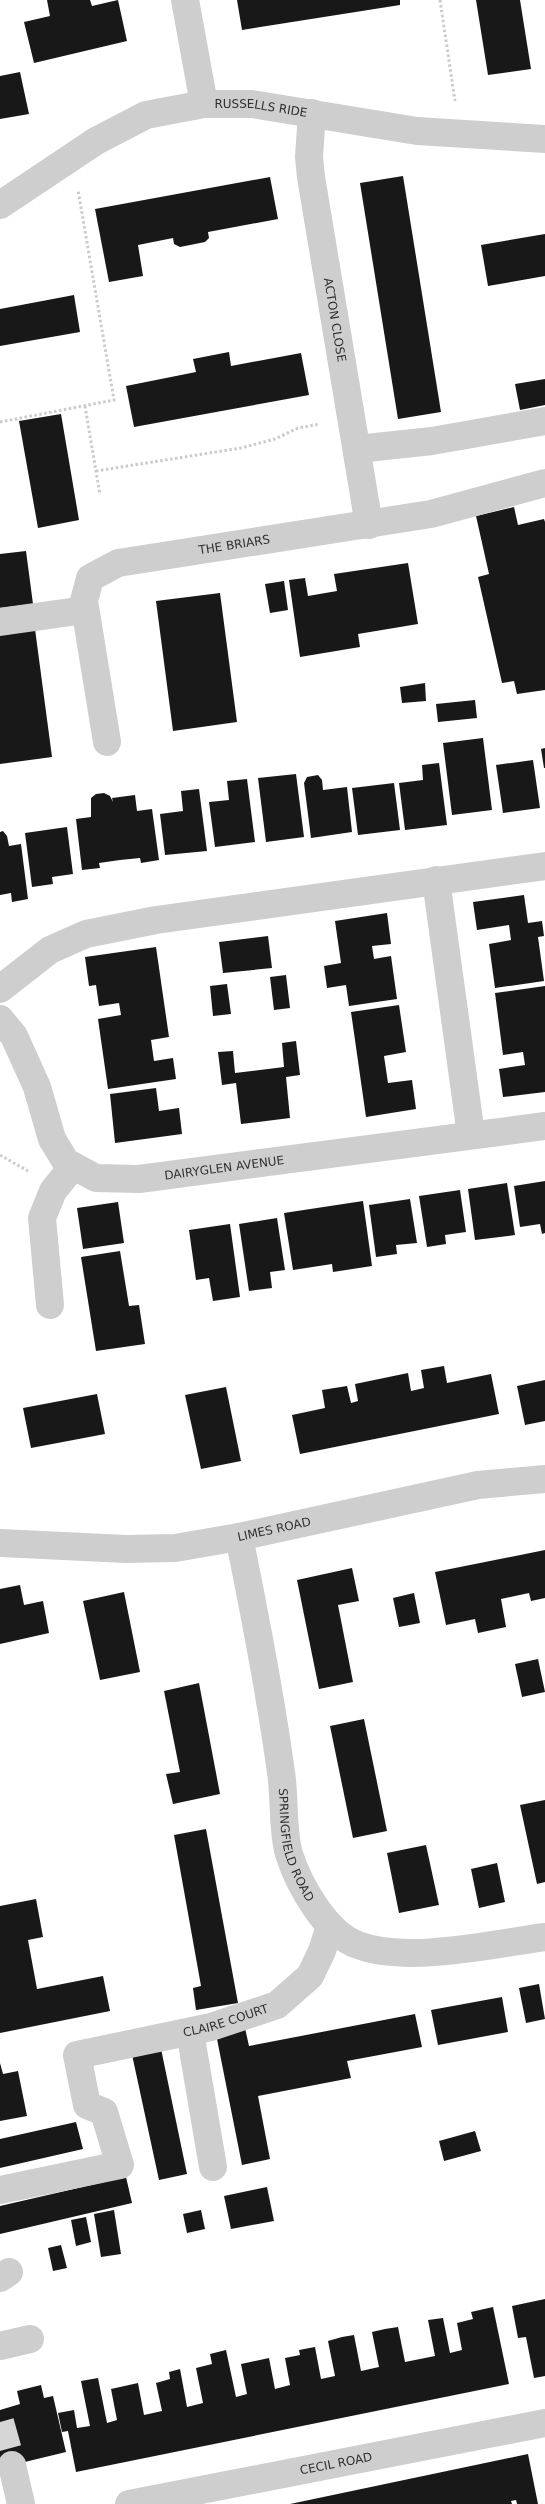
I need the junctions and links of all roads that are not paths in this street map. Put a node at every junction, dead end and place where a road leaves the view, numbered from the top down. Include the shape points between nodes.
1 (185, 0) edge
2 (204, 104) junction
3 (312, 113) junction
4 (545, 139) edge
5 (0, 204) edge
6 (545, 421) edge
7 (357, 449) junction
8 (545, 483) edge
9 (369, 525) junction
10 (85, 610) junction
11 (0, 622) edge
12 (107, 742) dead end
13 (545, 866) edge
14 (436, 880) junction
15 (0, 989) edge
16 (0, 1019) edge
17 (545, 1126) edge
18 (471, 1135) junction
19 (73, 1166) junction
20 (50, 1305) dead end
21 (545, 1479) edge
22 (239, 1537) junction
23 (0, 1542) edge
24 (330, 1926) junction
25 (545, 1937) edge
26 (178, 2035) junction
27 (213, 2167) dead end
28 (0, 2190) edge
29 (30, 2339) dead end
30 (0, 2346) edge
31 (545, 2423) edge
32 (12, 2465) tunnel mouth
33 (177, 2500) edge
34 (21, 2504) edge
35 (129, 2504) edge

1 - 2 street
2 - 3 street, RUSSELLS RIDE via 252,104
2 - 5 street, RUSSELLS RIDE via 146,114 68,159
3 - 4 street, RUSSELLS RIDE via 417,131
3 - 7 street, ACTON CLOSE via 311,177
6 - 7 street via 432,441
7 - 9 street, ACTON CLOSE
8 - 9 street, THE BRIARS via 431,514
9 - 10 street, THE BRIARS via 118,563 90,578
10 - 11 street
10 - 12 street, THE BRIARS
13 - 14 street
14 - 15 street via 156,920 86,934 50,950
14 - 18 street
16 - 19 street, DAIRYGLEN AVENUE via 14,1036 37,1087 52,1139 66,1162
17 - 18 street, DAIRYGLEN AVENUE
18 - 19 street, DAIRYGLEN AVENUE via 139,1179 96,1178
19 - 20 street via 53,1191 42,1218
21 - 22 street, LIMES ROAD via 478,1486
22 - 23 street, LIMES ROAD via 175,1548 126,1549
22 - 24 street, SPRINGFIELD ROAD via 281,1773 289,1853 307,1898
24 - 25 street, SPRINGFIELD ROAD via 357,1945 396,1953 459,1949
24 - 26 street, CLAIRE COURT via 310,1976 276,2005 244,2018
26 - 27 street
26 - 28 street, CLAIRE COURT via 77,2055 87,2105 104,2112 120,2165
29 - 30 street
31 - 33 street, CECIL ROAD
32 - 34 street
33 - 35 street, CECIL ROAD

